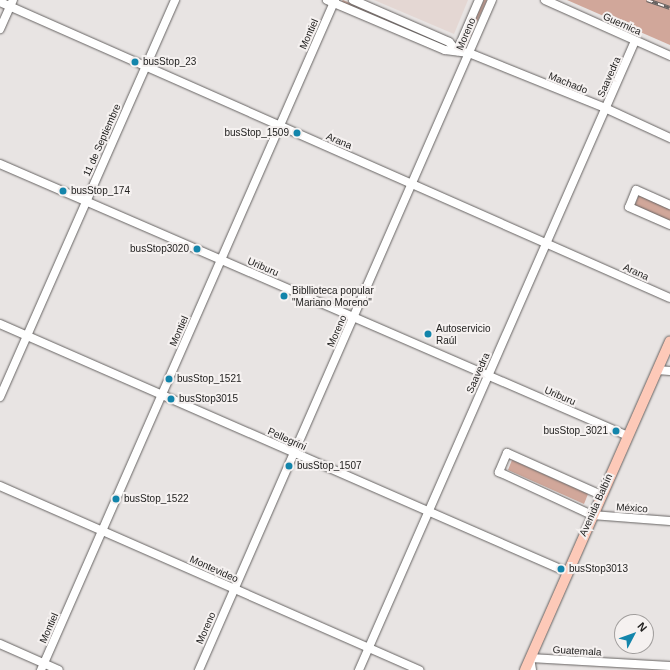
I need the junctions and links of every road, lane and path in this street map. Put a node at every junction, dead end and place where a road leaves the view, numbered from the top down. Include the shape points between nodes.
1 (175, 0) edge
2 (353, 0) edge
3 (479, 0) edge
4 (492, 0) edge
5 (545, 0) edge
6 (332, 1) edge
7 (0, 2) edge
8 (11, 3) edge
9 (0, 29) edge
10 (635, 41) junction
11 (457, 51) junction
12 (469, 53) junction
13 (670, 56) edge
14 (145, 67) junction
15 (605, 108) junction
16 (279, 126) junction
17 (670, 138) edge
18 (0, 164) edge
19 (413, 183) junction
20 (86, 201) junction
21 (670, 205) edge
22 (670, 225) edge
23 (547, 242) junction
24 (222, 260) junction
25 (670, 298) edge
26 (354, 317) junction
27 (0, 324) edge
28 (27, 336) junction
29 (670, 342) edge
30 (657, 370) junction
31 (670, 371) edge
32 (488, 375) junction
33 (162, 395) junction
34 (0, 397) edge
35 (628, 436) junction
36 (294, 453) junction
37 (0, 486) edge
38 (601, 495) junction
39 (429, 511) junction
40 (592, 515) junction
41 (670, 521) edge
42 (102, 531) junction
43 (567, 572) junction
44 (234, 589) junction
45 (0, 644) edge
46 (369, 648) junction
47 (530, 658) junction
48 (670, 666) edge
49 (42, 667) edge
50 (59, 670) edge
51 (199, 670) edge
52 (359, 670) edge
53 (419, 670) edge
54 (525, 670) edge
55 (532, 670) edge

1 - 14 street, 11 de Septiembre
2 - 11 street, Machado via 449,42
3 - 11 street, Moreno
4 - 12 street, Moreno
5 - 10 street, Guernica
6 - 11 street, Machado via 445,50
6 - 16 street, Montiel
7 - 8 street, Arana
8 - 9 street
8 - 14 street, Arana
10 - 13 street, Guernica
10 - 15 street, Saavedra
11 - 12 street, Machado
12 - 15 street, Machado
12 - 19 street, Moreno
14 - 16 street, Arana
14 - 20 street, 11 de Septiembre
15 - 17 street, Machado
15 - 23 street, Saavedra
16 - 19 street, Arana
16 - 24 street, Montiel
18 - 20 street, Uriburu
19 - 23 street, Arana
19 - 26 street, Moreno
20 - 24 street, Uriburu
20 - 28 street, 11 de Septiembre
21 - 22 street via 636,190 629,207
23 - 25 street, Arana
23 - 32 street, Saavedra
24 - 26 street, Uriburu
24 - 33 street, Montiel
26 - 32 street, Uriburu
26 - 36 street, Moreno
27 - 28 street, Pellegrini
28 - 33 street, Pellegrini
28 - 34 street, 11 de Septiembre
29 - 30 main road, Avenida Balbín
30 - 31 street
30 - 35 main road, Avenida Balbín
32 - 35 street, Uriburu
32 - 39 street, Saavedra
33 - 36 street, Pellegrini
33 - 42 street, Montiel
35 - 38 main road, Avenida Balbín
36 - 39 street, Pellegrini
36 - 44 street, Moreno
37 - 42 street, Montevideo
38 - 40 main road, Avenida Balbín
38 - 40 street via 507,453 499,472
39 - 43 street, Pellegrini
39 - 46 street, Saavedra
40 - 41 street, México
40 - 43 main road, Avenida Balbín
42 - 44 street, Montevideo
42 - 49 street, Montiel
43 - 47 main road, Avenida Balbín
44 - 46 street, Montevideo
44 - 51 street, Moreno
45 - 49 street
46 - 52 street, Saavedra
46 - 53 street, Montevideo
47 - 48 street, Guatemala
47 - 54 main road, Avenida Balbín
47 - 55 street
49 - 50 street

